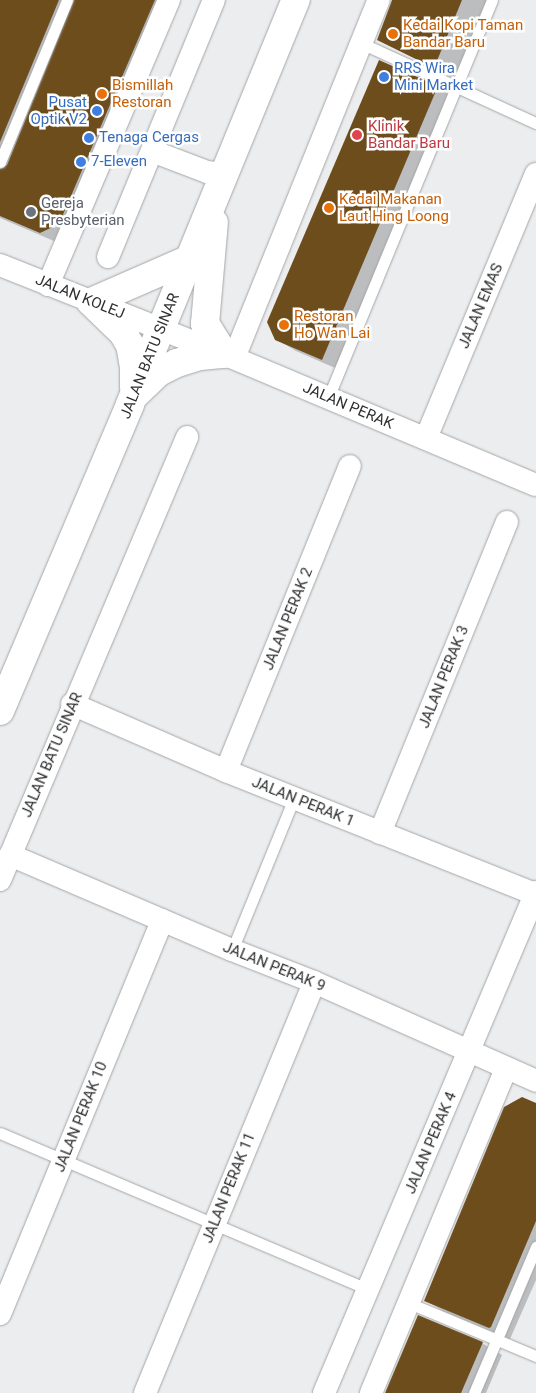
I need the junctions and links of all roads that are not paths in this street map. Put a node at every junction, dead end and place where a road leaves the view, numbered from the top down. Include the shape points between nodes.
1 (67, 0) edge
2 (169, 0) edge
3 (214, 0) edge
4 (296, 0) edge
5 (379, 0) edge
6 (492, 0) edge
7 (361, 43) junction
8 (456, 86) junction
9 (536, 123) edge
10 (152, 151) junction
11 (0, 162) edge
12 (536, 174) edge
13 (221, 184) junction
14 (108, 256) dead end
15 (190, 259) junction
16 (0, 265) edge
17 (48, 285) junction
18 (91, 302) junction
19 (160, 330) junction
20 (229, 356) junction
21 (134, 396) junction
22 (328, 398) junction
23 (187, 437) dead end
24 (426, 438) junction
25 (350, 466) dead end
26 (536, 484) edge
27 (507, 522) dead end
28 (72, 704) junction
29 (0, 711) edge
30 (226, 771) junction
31 (294, 798) junction
32 (380, 833) junction
33 (10, 855) junction
34 (0, 880) edge
35 (536, 893) edge
36 (162, 920) junction
37 (232, 950) junction
38 (314, 982) junction
39 (470, 1053) junction
40 (506, 1069) junction
41 (536, 1081) edge
42 (0, 1133) edge
43 (63, 1161) junction
44 (214, 1223) junction
45 (536, 1247) edge
46 (368, 1289) junction
47 (409, 1303) junction
48 (0, 1314) edge
49 (497, 1339) junction
50 (536, 1356) edge
51 (145, 1393) edge
52 (324, 1393) edge
53 (371, 1393) edge
54 (474, 1393) edge

1 - 11 lane
2 - 17 street
3 - 10 street
4 - 13 street, JALAN BATU SINAR
5 - 7 street
6 - 8 lane
7 - 8 lane
7 - 20 street
8 - 9 lane
8 - 22 lane
10 - 13 street via 207,172
10 - 14 street
12 - 24 street, JALAN EMAS
13 - 15 street, JALAN BATU SINAR
13 - 20 street via 205,324
15 - 18 street
15 - 19 street, JALAN BATU SINAR
16 - 17 street, JALAN KOLEJ
17 - 18 street, JALAN KOLEJ
18 - 19 street, JALAN KOLEJ
18 - 21 street via 123,333 130,345
19 - 20 street, JALAN PERAK
19 - 21 street, JALAN BATU SINAR
20 - 21 street via 200,356 178,363 159,372
20 - 22 street, JALAN PERAK
21 - 29 street, JALAN BATU SINAR
22 - 24 street, JALAN PERAK
23 - 28 street, JALAN BATU SINAR
24 - 26 street, JALAN PERAK
25 - 30 street, JALAN PERAK 2
27 - 32 street, JALAN PERAK 3
28 - 30 street, JALAN PERAK 1
28 - 33 street, JALAN BATU SINAR
30 - 31 street, JALAN PERAK 1
31 - 32 street, JALAN PERAK 1
31 - 37 lane
32 - 35 street, JALAN PERAK 1
33 - 34 street, JALAN BATU SINAR
33 - 36 street, JALAN PERAK 9
35 - 39 street, JALAN PERAK 4
36 - 37 street, JALAN PERAK 9
36 - 43 street, JALAN PERAK 10
37 - 38 street, JALAN PERAK 9
38 - 39 street, JALAN PERAK 9
38 - 44 street, JALAN PERAK 11
39 - 40 street, JALAN PERAK 9
39 - 46 street, JALAN PERAK 4
40 - 41 street, JALAN PERAK 9
40 - 47 street
42 - 43 lane
43 - 44 lane
43 - 48 street, JALAN PERAK 10
44 - 46 lane
44 - 51 street, JALAN PERAK 11
45 - 49 lane
46 - 52 street, JALAN PERAK 4
47 - 49 lane
47 - 53 street
49 - 50 lane
49 - 54 lane

